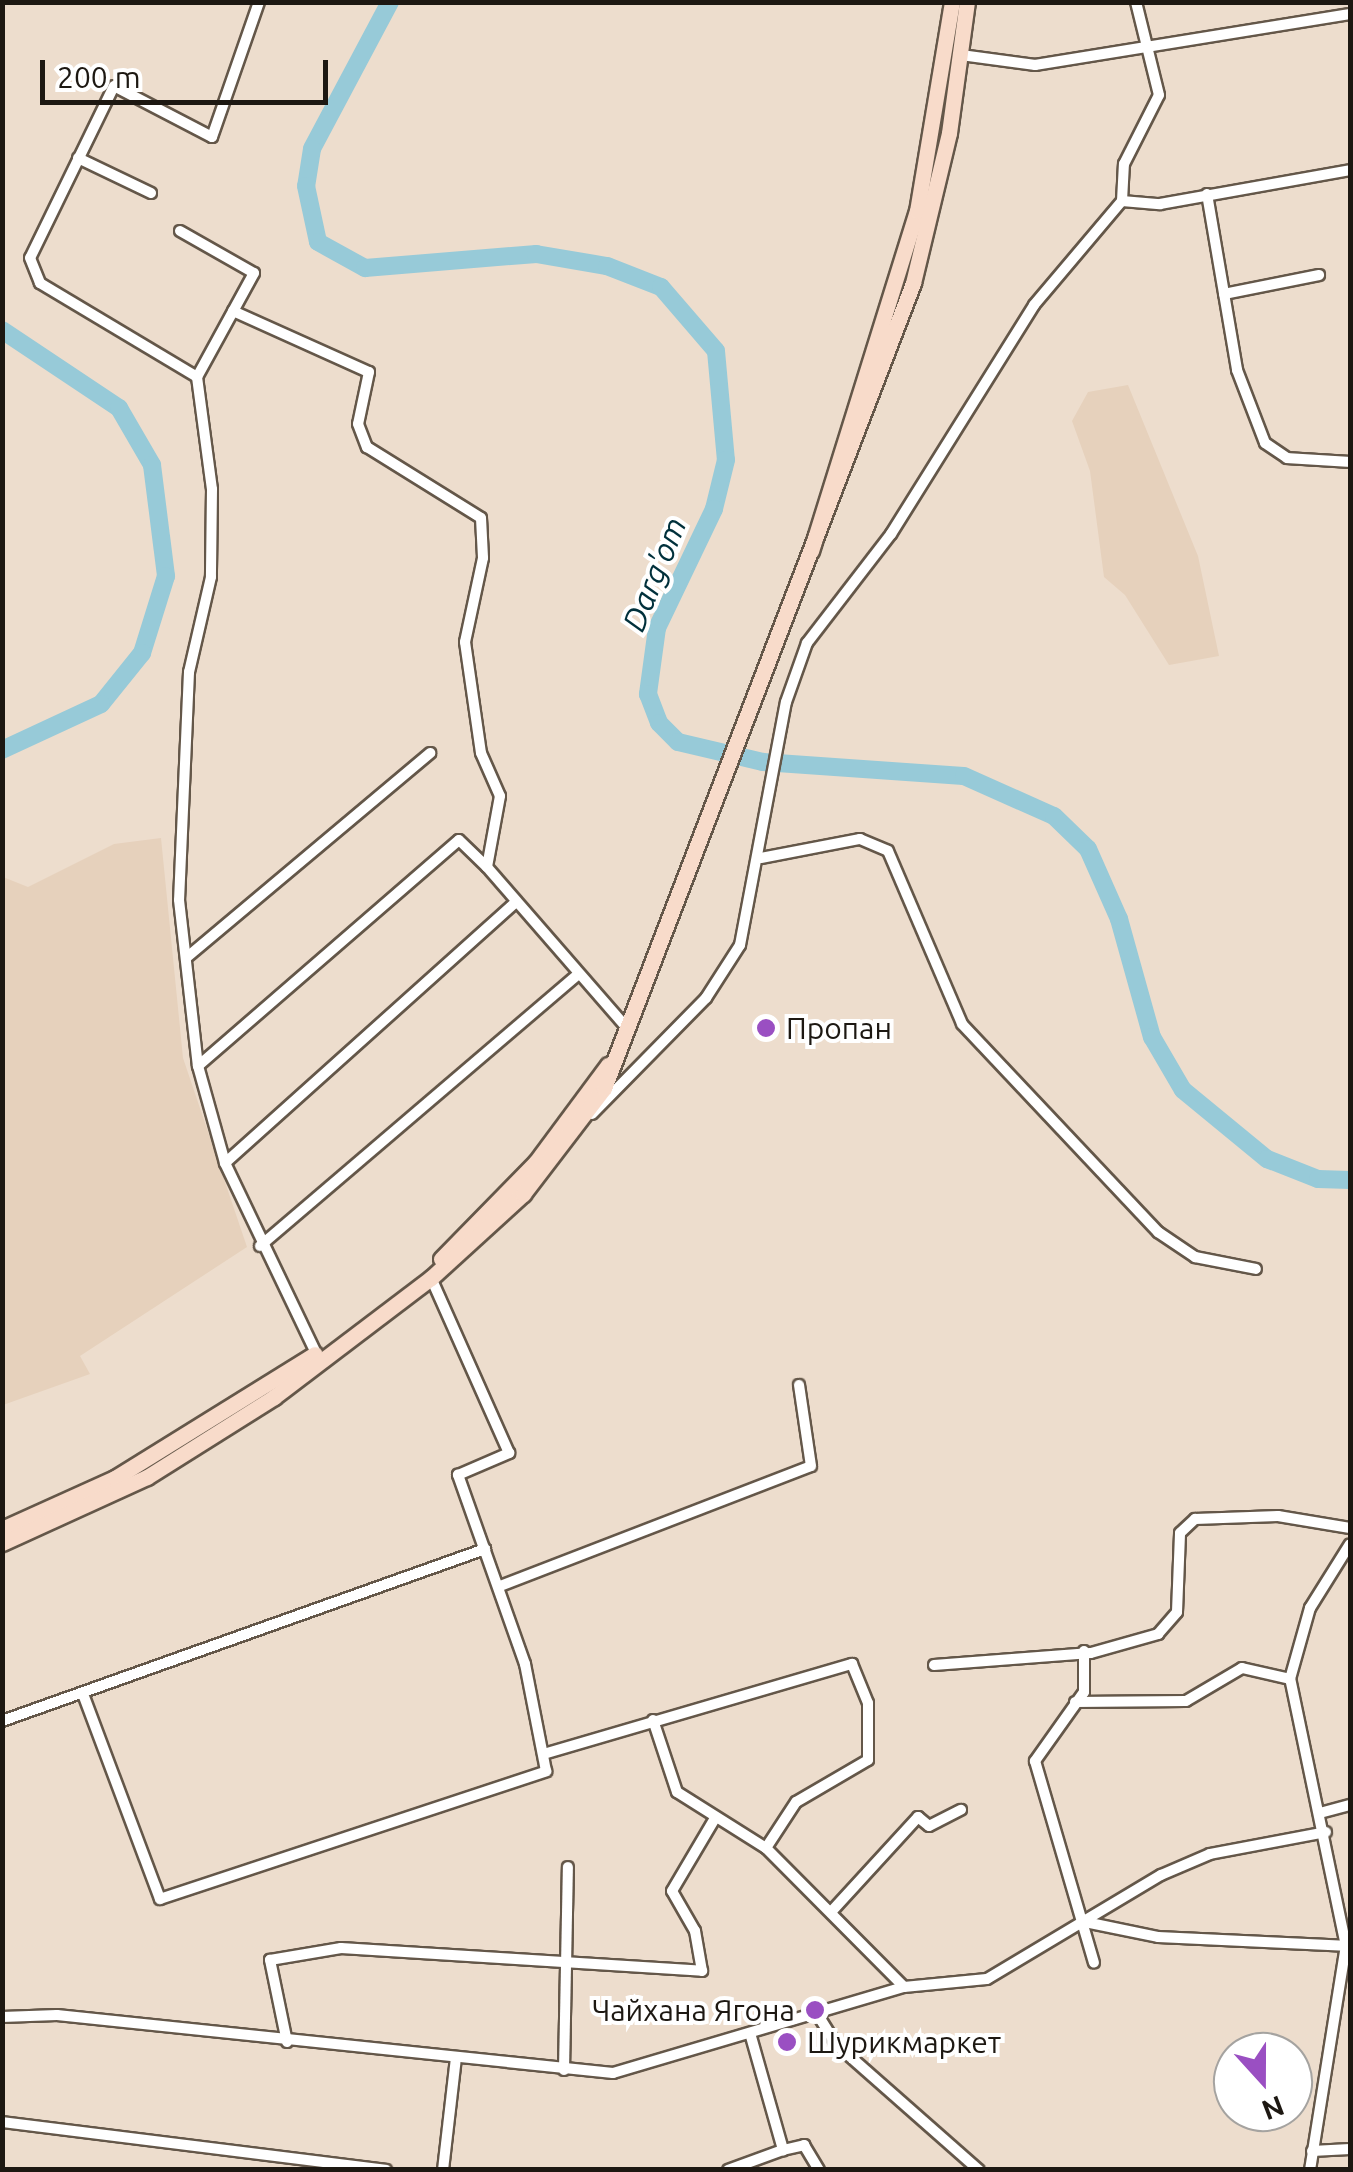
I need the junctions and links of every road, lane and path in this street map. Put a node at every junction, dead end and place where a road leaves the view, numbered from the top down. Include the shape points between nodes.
1 (259, 2) edge
2 (952, 2) edge
3 (967, 2) edge
4 (1136, 2) edge
5 (1350, 14) edge
6 (1151, 47) junction
7 (962, 55) junction
8 (78, 158) junction
9 (1350, 170) edge
10 (151, 192) dead end
11 (1206, 194) junction
12 (1122, 200) junction
13 (180, 231) dead end
14 (1319, 275) dead end
15 (1224, 294) junction
16 (233, 311) junction
17 (197, 376) junction
18 (1350, 462) edge
19 (811, 556) junction
20 (430, 753) dead end
21 (761, 858) junction
22 (487, 867) junction
23 (515, 904) junction
24 (186, 958) junction
25 (578, 974) junction
26 (627, 1028) junction
27 (611, 1062) junction
28 (198, 1066) junction
29 (577, 1129) junction
30 (225, 1163) junction
31 (260, 1246) junction
32 (1256, 1269) dead end
33 (432, 1278) junction
34 (316, 1353) junction
35 (799, 1384) dead end
36 (118, 1484) junction
37 (1350, 1528) edge
38 (2, 1529) edge
39 (2, 1543) edge
40 (1350, 1544) edge
41 (486, 1549) junction
42 (1344, 1569) edge
43 (500, 1586) junction
44 (1084, 1651) junction
45 (934, 1665) dead end
46 (1290, 1680) junction
47 (83, 1694) junction
48 (1075, 1702) junction
49 (653, 1720) junction
50 (2, 1721) edge
51 (547, 1752) junction
52 (1350, 1804) edge
53 (961, 1810) dead end
54 (1320, 1813) junction
55 (714, 1820) junction
56 (1326, 1832) junction
57 (766, 1848) junction
58 (568, 1867) dead end
59 (831, 1912) junction
60 (1087, 1924) junction
61 (1349, 1946) edge
62 (1094, 1962) dead end
63 (568, 1965) junction
64 (904, 1987) junction
65 (816, 2012) junction
66 (2, 2017) edge
67 (750, 2033) junction
68 (288, 2042) junction
69 (456, 2058) junction
70 (564, 2070) junction
71 (2, 2122) edge
72 (1350, 2149) edge
73 (783, 2150) junction
74 (1312, 2151) junction
75 (1310, 2169) edge
76 (386, 2170) edge
77 (443, 2170) edge
78 (728, 2170) edge
79 (819, 2170) edge
80 (980, 2170) edge

1 - 8 street via 212,137 114,86
2 - 19 main road via 917,211
3 - 7 main road
4 - 6 street
5 - 6 street
6 - 7 street via 1035,65
6 - 12 street via 1159,94 1124,164
7 - 19 main road via 913,283
8 - 10 street
8 - 17 street via 31,270
9 - 11 street
11 - 12 street
11 - 15 street
12 - 21 street via 1034,306 892,534 819,624 786,702
13 - 16 street via 254,273
14 - 15 street
15 - 18 street via 1237,370 1265,443 1287,458
16 - 17 street
16 - 22 street via 369,372 358,424 367,447 481,518 484,558 465,642 481,753 500,796
17 - 24 street via 212,489 212,578 189,672 179,900
19 - 26 main road
20 - 24 street
21 - 29 street via 725,970
21 - 32 street via 860,840 888,850 962,1024 1158,1232 1195,1257
22 - 23 street
22 - 28 street via 459,840
23 - 25 street
23 - 30 street
24 - 28 street
25 - 26 street
25 - 31 street
26 - 27 main road
27 - 29 main road
27 - 34 main road via 469,1233
28 - 30 street
29 - 33 main road
30 - 31 street
31 - 34 street
33 - 36 main road via 274,1397
33 - 41 street via 510,1453 458,1475
34 - 36 main road
35 - 43 street via 811,1466
36 - 38 main road
36 - 39 main road
37 - 44 street via 1278,1516 1195,1520 1180,1533 1177,1612 1166,1630
40 - 42 street
41 - 43 street
41 - 47 street
42 - 46 street via 1310,1608
43 - 51 street
44 - 45 street
44 - 48 street
46 - 48 street via 1242,1668 1186,1701
46 - 54 street
47 - 50 street
47 - 51 street via 160,1899 546,1770
48 - 60 street via 1035,1761
49 - 51 street
49 - 55 street via 670,1781
49 - 57 street via 852,1664 868,1703 868,1760 796,1802
52 - 54 street
53 - 59 street via 929,1826 918,1817
54 - 56 street
55 - 57 street
55 - 63 street via 672,1892 695,1931 702,1971
56 - 60 street via 1210,1854
56 - 61 street
57 - 59 street
58 - 63 street
59 - 64 street
60 - 61 street via 1158,1938
60 - 62 street
60 - 64 street via 987,1979
61 - 74 street
63 - 68 street via 341,1948 270,1960
63 - 70 street
64 - 65 street
65 - 67 street
65 - 80 street via 837,2045
66 - 68 street via 57,2015
67 - 70 street via 627,2070
67 - 73 street
68 - 69 street
69 - 70 street
69 - 77 street
71 - 76 street
72 - 74 street
73 - 78 street
73 - 79 street via 804,2145
74 - 75 street

